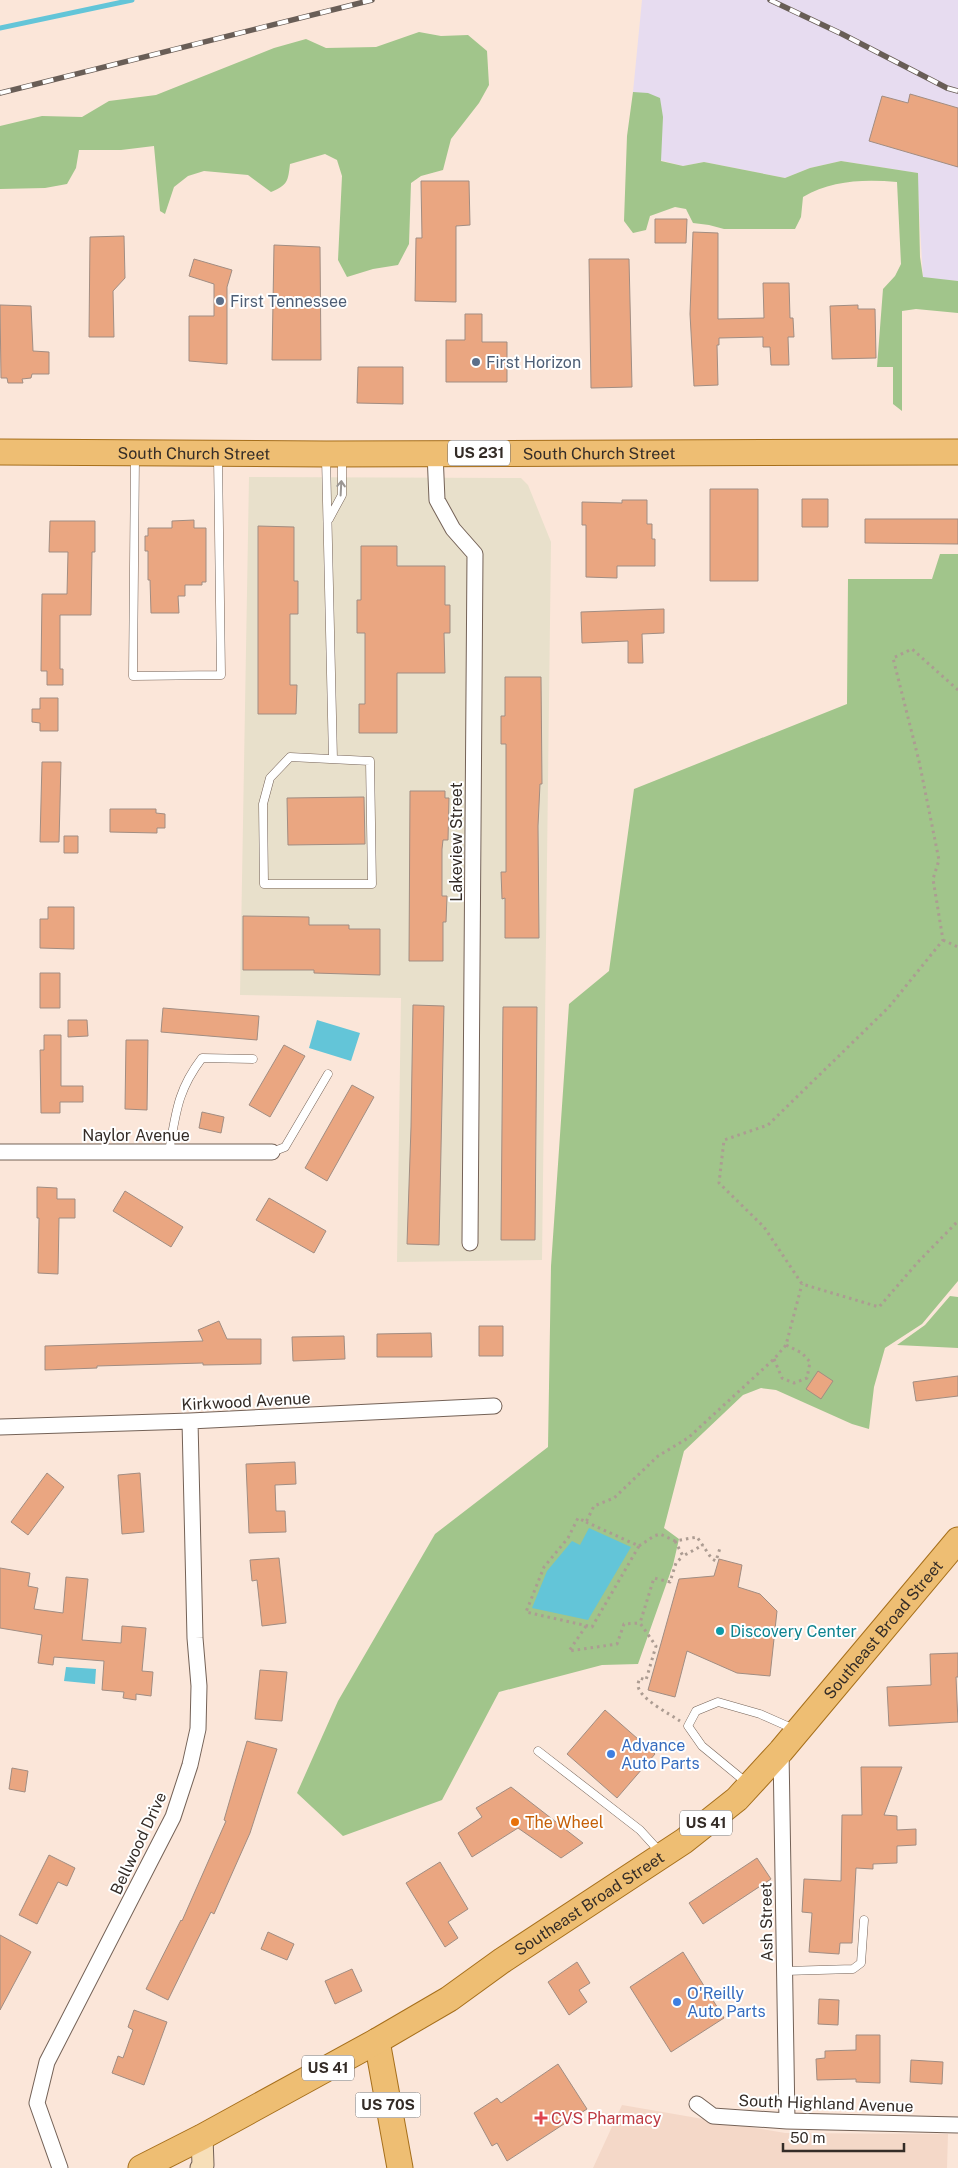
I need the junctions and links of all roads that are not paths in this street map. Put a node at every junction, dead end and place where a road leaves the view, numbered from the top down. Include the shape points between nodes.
1 (0, 452) edge
2 (135, 452) junction
3 (218, 452) junction
4 (435, 452) junction
5 (958, 452) edge
6 (334, 453) junction
7 (328, 521) junction
8 (333, 759) junction
9 (253, 1059) dead end
10 (328, 1074) dead end
11 (0, 1152) edge
12 (169, 1152) junction
13 (272, 1152) joint
14 (470, 1244) dead end
15 (494, 1406) dead end
16 (190, 1421) junction
17 (0, 1427) edge
18 (958, 1540) edge
19 (798, 1730) junction
20 (538, 1751) dead end
21 (781, 1751) junction
22 (749, 1785) junction
23 (663, 1855) junction
24 (864, 1920) dead end
25 (785, 1971) junction
26 (377, 2041) junction
27 (697, 2104) dead end
28 (787, 2121) junction
29 (958, 2125) edge
30 (202, 2137) junction
31 (60, 2168) edge
32 (141, 2168) edge
33 (201, 2168) edge
34 (400, 2168) edge

1 - 2 main road, South Church Street / US 231
2 - 3 main road, South Church Street / US 231
2 - 3 lane via 133,676 221,675
3 - 6 main road, South Church Street / US 231
4 - 5 main road, South Church Street / US 231
4 - 6 main road, South Church Street / US 231
4 - 14 street, Lakeview Street via 437,500 453,529 475,554
6 - 7 lane
7 -> 6 lane via 342,495
7 - 8 lane
8 - 8 lane via 290,757 270,778 263,804 264,884 372,884 370,761
9 - 12 lane via 202,1058 188,1077 177,1104
10 - 13 lane via 285,1147
11 - 12 street, Naylor Avenue
12 - 13 street, Naylor Avenue
15 - 16 street, Kirkwood Avenue
16 - 17 street, Kirkwood Avenue
16 - 31 street, Bellwood Drive via 198,1729 173,1817 47,2062 37,2103
18 - 19 main road, Southeast Broad Street / US 41
19 - 21 main road, Southeast Broad Street / US 41
19 - 22 lane via 760,1714 718,1702 696,1711 688,1726 702,1746
20 - 23 lane via 640,1830
21 - 22 main road, Southeast Broad Street / US 41
21 - 25 street, Ash Street
22 - 23 main road, Southeast Broad Street / US 41 via 737,1798
23 - 26 main road, Southeast Broad Street / US 41 via 449,1998
24 - 25 lane via 861,1963 853,1969
25 - 28 street, Ash Street
26 - 30 main road, Southeast Broad Street / US 41
26 - 34 main road, US 70S
27 - 28 street, South Highland Avenue via 713,2116
28 - 29 street, South Highland Avenue
30 - 32 main road, Southeast Broad Street / US 41
30 - 33 main road

